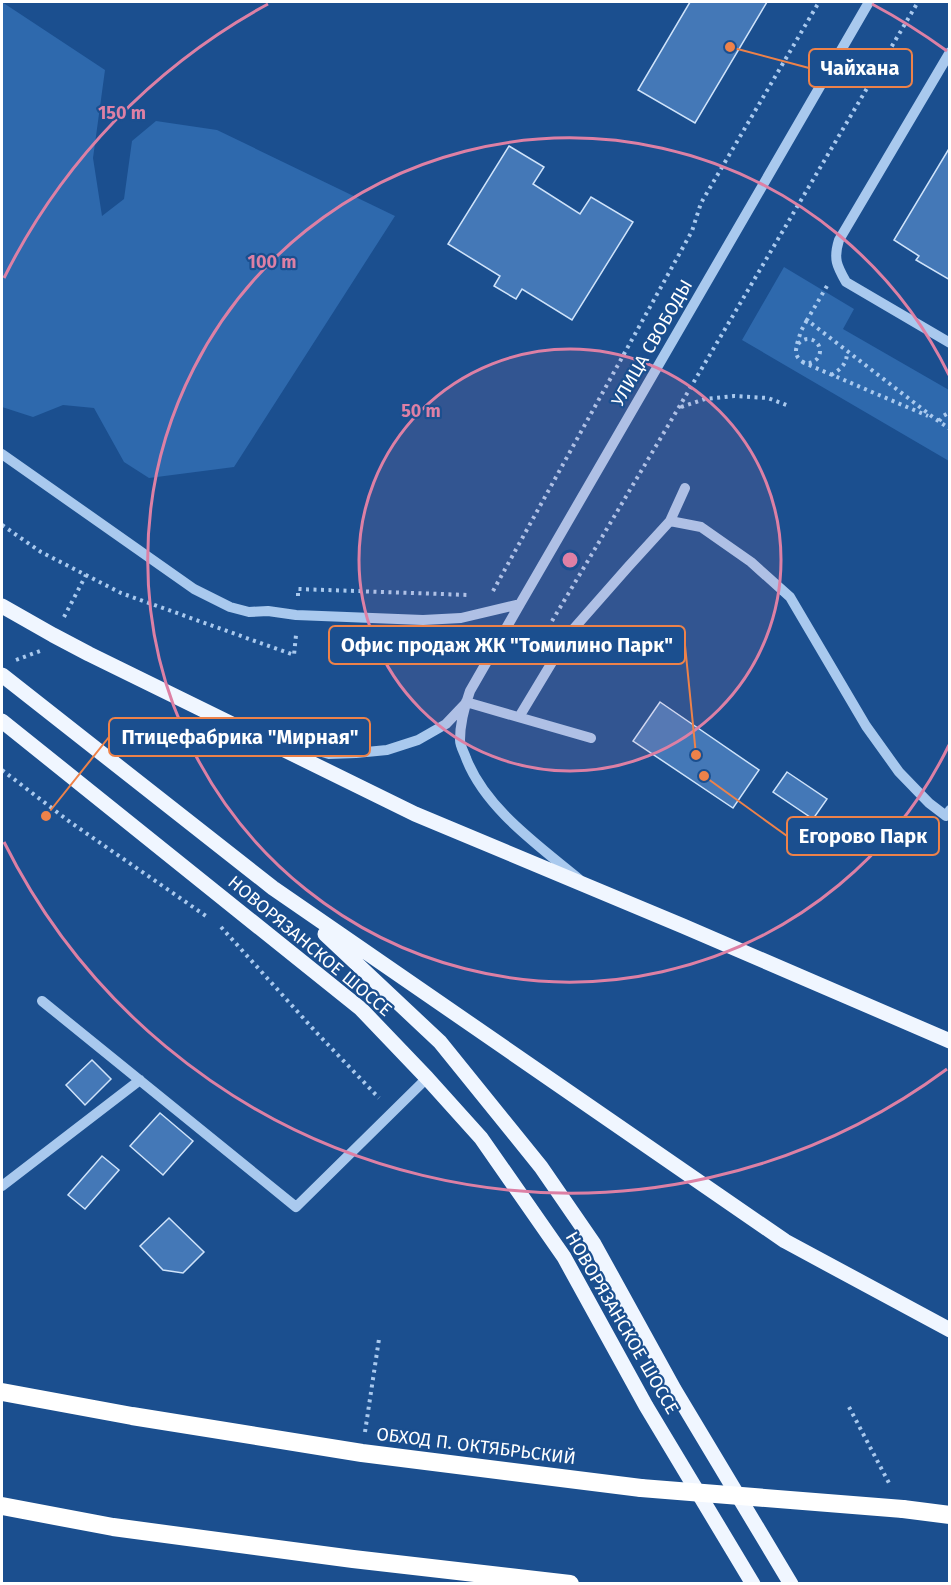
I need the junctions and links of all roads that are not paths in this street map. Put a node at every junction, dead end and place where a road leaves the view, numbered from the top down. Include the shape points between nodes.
1 (869, 2) edge
2 (950, 52) edge
3 (950, 343) edge
4 (2, 454) edge
5 (686, 488) dead end
6 (670, 521) junction
7 (520, 604) junction
8 (2, 606) edge
9 (2, 675) edge
10 (466, 702) junction
11 (519, 717) junction
12 (2, 721) edge
13 (240, 728) junction
14 (591, 738) dead end
15 (948, 815) edge
16 (588, 886) junction
17 (273, 888) junction
18 (42, 1001) dead end
19 (950, 1041) edge
20 (427, 1078) junction
21 (140, 1080) junction
22 (2, 1186) edge
23 (950, 1330) edge
24 (2, 1392) edge
25 (2, 1506) edge
26 (950, 1515) edge
27 (570, 1584) edge
28 (753, 1584) edge
29 (791, 1584) edge

1 - 7 street, УЛИЦА СВОБОДЫ
2 - 3 street via 835,252 846,282
4 - 7 street via 194,589 230,607 249,612 423,620 461,618
5 - 6 street
6 - 11 street via 569,634
6 - 15 street via 701,527 751,562 790,597 899,772 929,803
7 - 10 street, УЛИЦА СВОБОДЫ
8 - 13 main road via 71,645
9 - 17 main road
10 - 11 street
10 - 13 street, УЛИЦА СВОБОДЫ via 446,724 418,740 387,750 329,754
10 - 16 street, УЛИЦА СВОБОДЫ via 460,742 472,774 497,807
11 - 14 street
12 - 20 main road, НОВОРЯЗАНСКОЕ ШОССЕ via 361,1009
13 - 16 main road via 416,814
16 - 19 main road
17 - 23 main road via 785,1241
17 - 29 main road via 440,1042 541,1167 594,1244 674,1389
18 - 21 street
20 - 21 street via 296,1207
20 - 28 main road, НОВОРЯЗАНСКОЕ ШОССЕ via 481,1138 564,1257 646,1406
21 - 22 street
24 - 26 highway, ОБХОД П. ОКТЯБРЬСКИЙ, bridge via 362,1453 641,1488
25 - 27 highway via 113,1527

